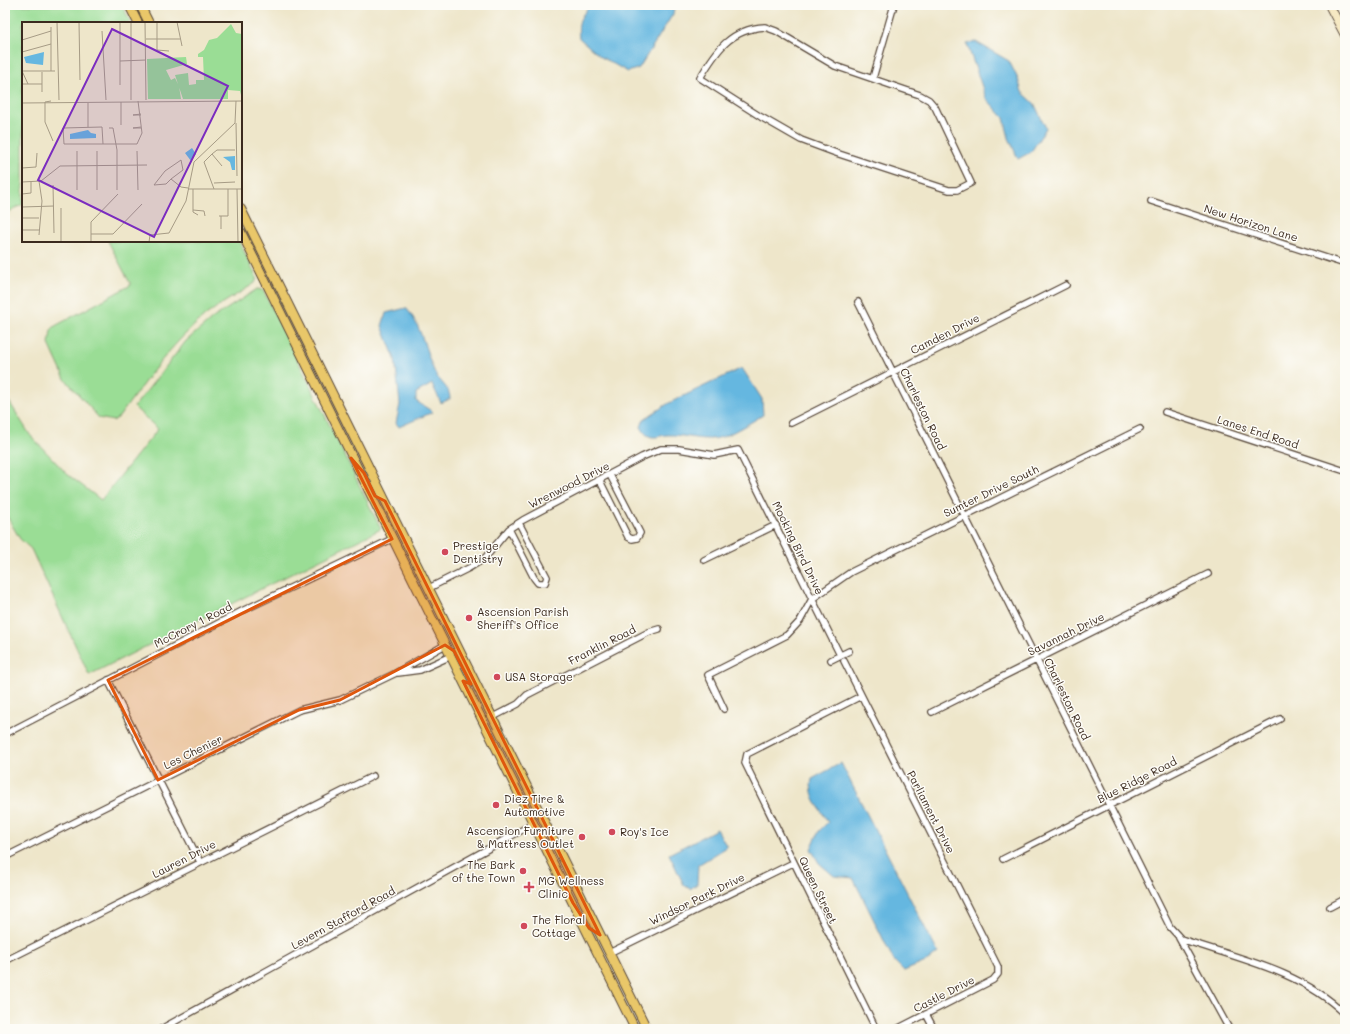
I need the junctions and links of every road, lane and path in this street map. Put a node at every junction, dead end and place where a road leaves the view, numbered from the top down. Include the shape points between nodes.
1 (129, 5) edge
2 (140, 5) edge
3 (894, 5) edge
4 (1329, 5) edge
5 (138, 22) edge
6 (148, 22) edge
7 (1345, 34) edge
8 (873, 78) junction
9 (1151, 201) dead end
10 (242, 211) edge
11 (242, 234) edge
12 (1345, 264) edge
13 (1066, 285) dead end
14 (858, 302) dead end
15 (893, 372) junction
16 (1165, 412) dead end
17 (790, 423) dead end
18 (1140, 429) dead end
19 (738, 450) joint
20 (351, 458) junction
21 (1345, 471) edge
22 (610, 475) junction
23 (600, 481) junction
24 (385, 501) junction
25 (965, 515) junction
26 (519, 522) junction
27 (776, 525) junction
28 (509, 529) junction
29 (392, 539) junction
30 (704, 560) dead end
31 (1208, 574) dead end
32 (429, 588) junction
33 (812, 598) junction
34 (659, 629) dead end
35 (445, 645) junction
36 (849, 651) dead end
37 (840, 655) junction
38 (451, 656) junction
39 (831, 660) dead end
40 (1037, 660) junction
41 (844, 661) dead end
42 (394, 674) junction
43 (108, 680) junction
44 (467, 682) junction
45 (861, 696) junction
46 (724, 709) dead end
47 (932, 712) dead end
48 (493, 717) junction
49 (1280, 719) dead end
50 (5, 734) edge
51 (503, 738) junction
52 (373, 776) dead end
53 (158, 780) junction
54 (1109, 805) junction
55 (533, 824) junction
56 (559, 853) junction
57 (5, 857) edge
58 (1003, 859) dead end
59 (200, 862) junction
60 (794, 863) junction
61 (1345, 899) edge
62 (573, 903) junction
63 (1330, 907) dead end
64 (600, 935) junction
65 (1179, 938) junction
66 (609, 953) junction
67 (5, 961) edge
68 (998, 974) joint
69 (926, 1014) junction
70 (1345, 1014) edge
71 (1228, 1027) dead end
72 (161, 1029) edge
73 (635, 1029) edge
74 (647, 1029) edge
75 (876, 1029) edge
76 (898, 1029) edge
77 (934, 1029) edge

1 - 5 main road
2 - 6 main road
3 - 8 street
4 - 7 street
8 - 8 street via 929,100 935,107 971,182 957,190 949,190 836,153 786,132 700,78 725,42 736,35 765,27 835,66
9 - 12 street, New Horizon Lane
10 - 24 main road
11 - 20 main road
13 - 15 street, Camden Drive
14 - 15 street, Charleston Road
15 - 17 street, Camden Drive
15 - 25 street, Charleston Road
16 - 21 street, Lanes End Road
18 - 25 street, Sumter Drive South
19 - 22 street, Wrenwood Drive via 714,455 679,449 662,450 642,457
19 - 27 street, Mocking Bird Drive
20 - 24 main road via 364,473 375,496
20 - 29 main road
22 - 23 street, Wrenwood Drive
22 - 23 street via 640,533 636,538 628,537
23 - 26 street, Wrenwood Drive
24 - 32 main road
25 - 33 street, Sumter Drive South via 851,572
25 - 40 street, Charleston Road
26 - 28 street, Wrenwood Drive
26 - 28 street via 547,577 546,583 538,583 534,578
27 - 30 street
27 - 33 street, Mocking Bird Drive
28 - 32 street, Wrenwood Drive via 485,558
29 - 32 main road via 400,541 418,576
29 - 35 main road
29 - 43 street, McCrory 1 Road via 244,610
31 - 40 street, Savannah Drive
32 - 48 main road
33 - 37 street, Mocking Bird Drive
33 - 46 street via 800,621 787,635 708,675
34 - 48 street, Franklin Road via 559,677
35 - 38 main road
35 - 42 street, Les Chenier
35 - 44 main road via 454,651
36 - 37 street
37 - 39 street
38 - 42 street, Les Chenier via 420,670
38 - 44 main road
40 - 47 street, Savannah Drive
40 - 54 street, Charleston Road
41 - 45 street, Parliament Drive
42 - 53 street, Les Chenier via 340,700 299,710
43 - 50 street, McCrory 1 Road
43 - 53 street
44 - 51 main road via 491,724
44 - 55 main road
45 - 60 street, Queen Street via 751,752 745,759 746,767
45 - 68 street, Parliament Drive via 996,962
48 - 51 main road
49 - 54 street, Blue Ridge Road
51 - 56 main road
52 - 59 street, Lauren Drive
53 - 57 street, Les Chenier
53 - 59 street
54 - 58 street, Blue Ridge Road
54 - 65 street, Charleston Road via 1165,920
55 - 56 main road via 539,825 551,846
55 - 62 main road
55 - 72 street, Levern Stafford Road
56 - 64 main road
59 - 67 street, Lauren Drive
60 - 66 street, Windsor Park Drive
60 - 75 street, Queen Street
61 - 63 street
62 - 64 main road via 583,914 589,928
62 - 73 main road
64 - 66 main road
65 - 70 street via 1290,976 1324,997
65 - 71 street, Charleston Road
66 - 74 main road
68 - 69 street, Castle Drive via 992,980
69 - 76 street, Castle Drive
69 - 77 street

